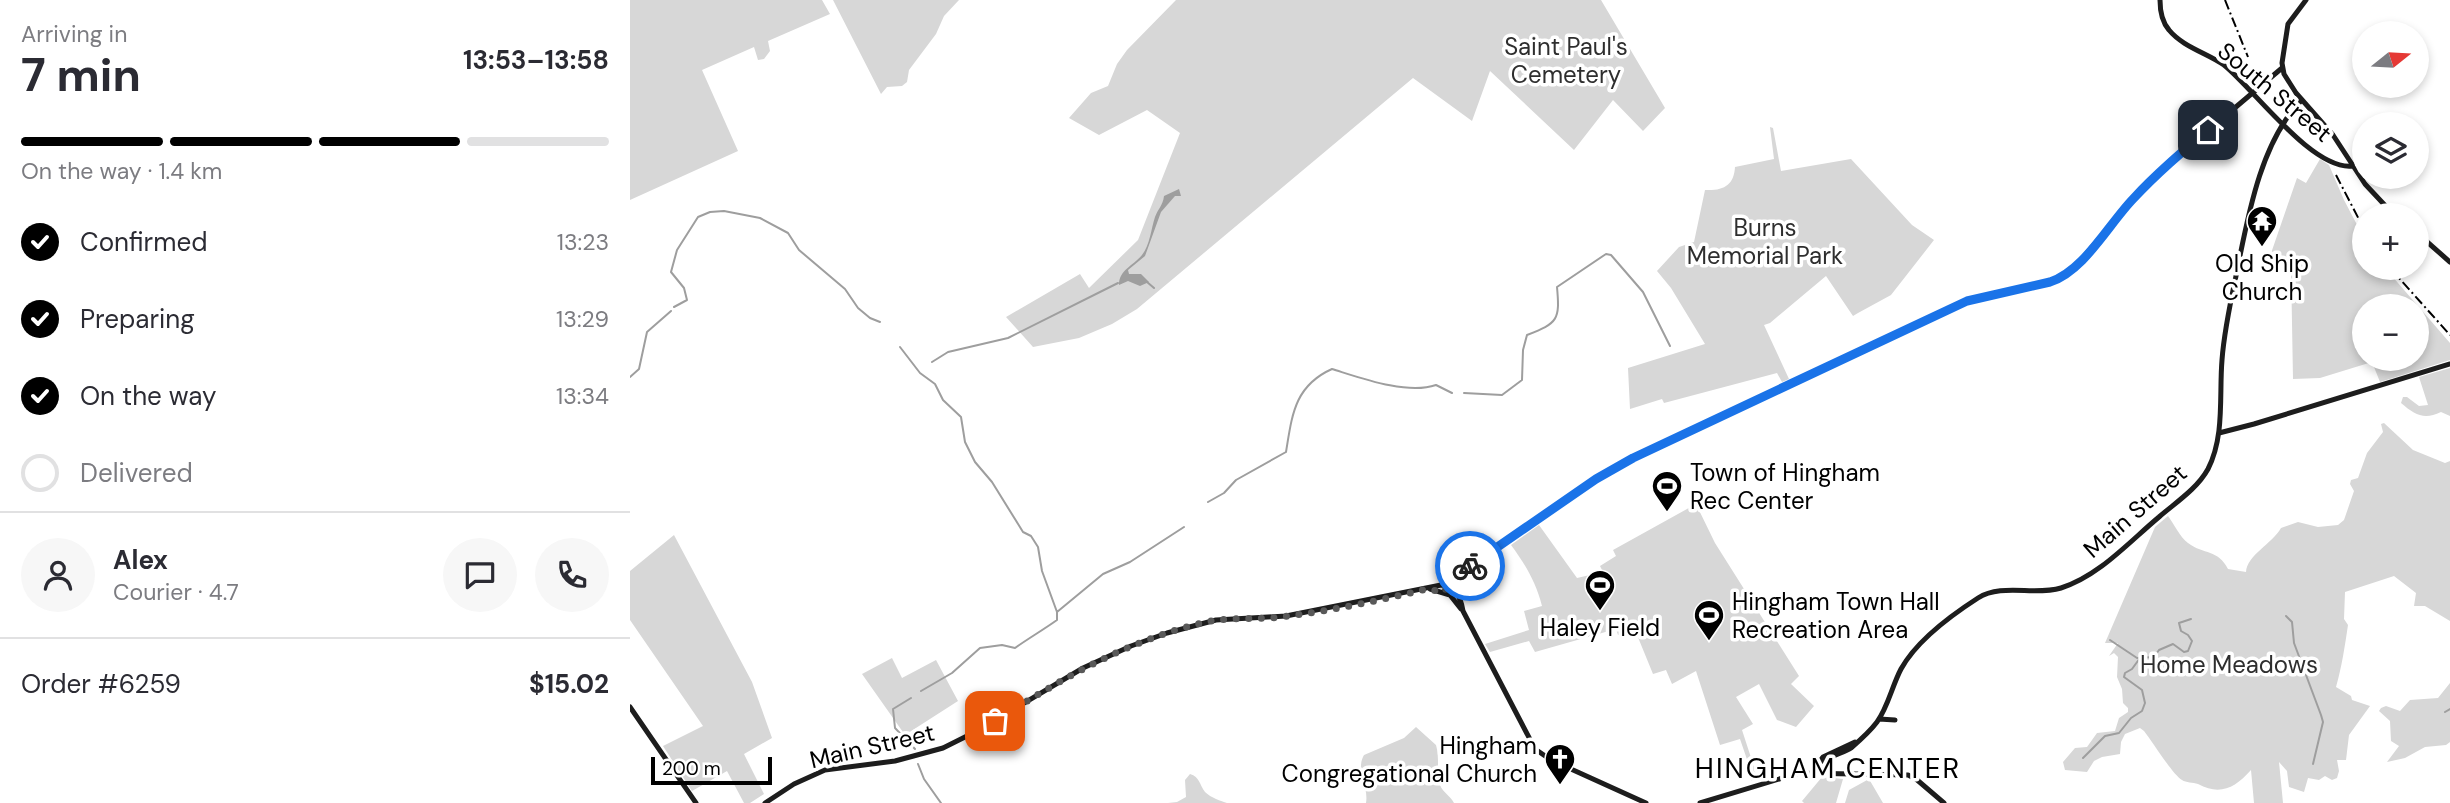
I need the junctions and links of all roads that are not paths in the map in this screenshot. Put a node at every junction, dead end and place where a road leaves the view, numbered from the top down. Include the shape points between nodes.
1 (2160, 0) edge
2 (2306, 0) edge
3 (2282, 68) junction
4 (2252, 93) junction
5 (2302, 100) junction
6 (2283, 126) junction
7 (2352, 164) edge
8 (2352, 166) edge
9 (2369, 189) edge
10 (2382, 203) edge
11 (2429, 244) edge
12 (2450, 262) edge
13 (2450, 364) edge
14 (2219, 433) junction
15 (1445, 589) junction
16 (630, 707) edge
17 (1879, 719) junction
18 (1895, 720) dead end
19 (1817, 772) junction
20 (696, 803) edge
21 (765, 803) edge
22 (1646, 803) edge
23 (1700, 803) edge
24 (1944, 803) edge

1 - 4 main road, South Street via 2163,18 2173,34 2221,64
2 - 3 main road via 2288,24
3 - 4 main road
3 - 5 main road
4 - 6 main road, South Street
4 - 15 main road via 2160,172 2063,277 1967,301 1633,458 1459,574
5 - 6 main road, Main Street
5 - 7 main road
6 - 8 main road, South Street via 2332,162
6 - 14 main road, Main Street via 2262,168 2240,255 2223,346
9 - 10 main road
11 - 12 main road
13 - 14 main road
14 - 17 main road, Main Street via 2207,469 2195,485 2091,572 2040,592 1986,593 1932,633 1907,660
15 - 21 main road, Main Street via 1286,616 1216,620 1167,633 1083,668 943,748 903,760 825,771
15 - 22 main road via 1459,595 1535,749
16 - 20 main road
17 - 18 main road
17 - 19 main road, Main Street via 1852,747 1827,760
19 - 23 main road, Main Street via 1791,775
19 - 24 main road via 1913,777

